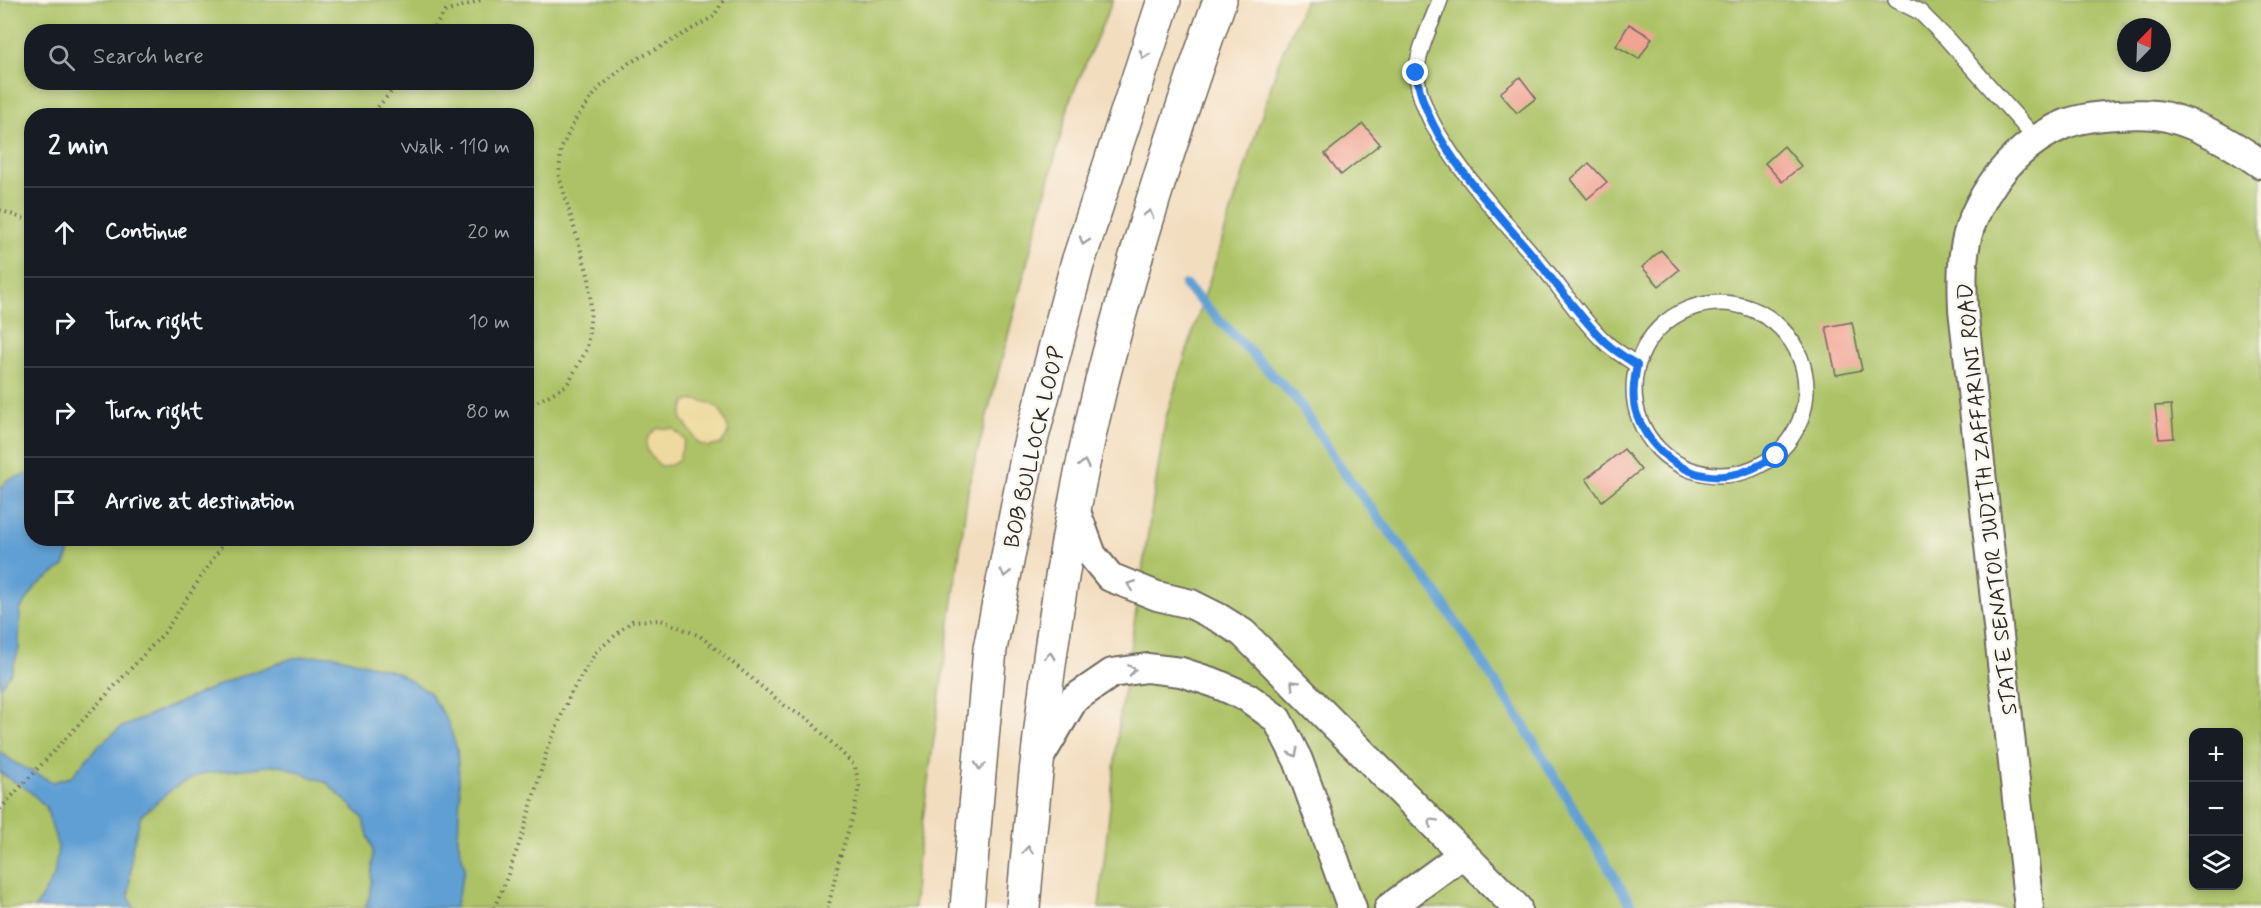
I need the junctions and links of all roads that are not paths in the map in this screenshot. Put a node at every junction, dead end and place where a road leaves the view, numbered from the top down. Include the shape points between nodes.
1 (1164, 0) edge
2 (1220, 0) edge
3 (1440, 0) edge
4 (1896, 0) edge
5 (2037, 140) junction
6 (2261, 164) edge
7 (1637, 365) junction
8 (1075, 509) junction
9 (1035, 765) junction
10 (1463, 854) junction
11 (967, 908) edge
12 (1023, 908) edge
13 (1352, 908) edge
14 (1389, 908) edge
15 (1517, 908) edge
16 (2029, 908) edge

1 -> 11 highway, BOB BULLOCK LOOP via 1077,265 1029,448 990,649
8 -> 2 highway via 1130,277
3 - 7 lane via 1416,73 1428,115 1472,181 1605,342
4 - 5 lane via 1920,12
5 - 6 street, STATE SENATOR JUDITH ZAFFARINI ROAD via 2064,124 2098,116 2158,116 2203,129
5 - 16 street, STATE SENATOR JUDITH ZAFFARINI ROAD via 2014,157 1979,205 1969,229 1962,278
7 - 7 lane via 1633,385 1636,413 1649,439 1669,460 1695,473 1723,476 1751,471 1776,456 1794,435 1804,409 1806,381 1799,354 1783,330 1761,313 1733,303 1704,304 1677,314 1654,332
9 -> 8 highway
10 -> 8 street via 1243,633 1191,604 1157,596 1110,576 1092,555
12 -> 9 highway
9 -> 13 street via 1074,699 1112,673 1147,668 1182,672 1247,697 1277,719 1298,760
10 - 14 street
10 - 15 street

